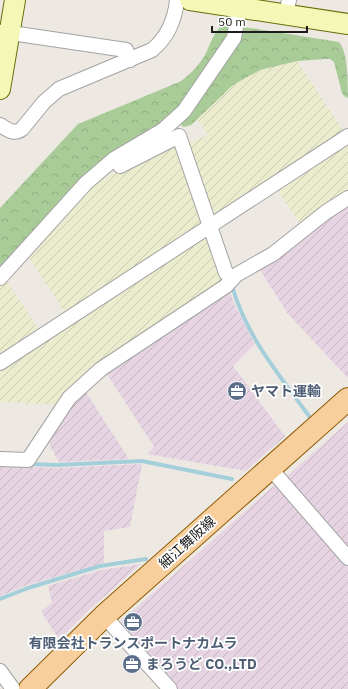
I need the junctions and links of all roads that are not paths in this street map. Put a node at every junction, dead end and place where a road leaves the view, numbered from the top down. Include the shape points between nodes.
1 (15, 0) edge
2 (177, 0) edge
3 (190, 0) edge
4 (229, 4) edge
5 (287, 7) edge
6 (348, 24) edge
7 (5, 33) edge
8 (130, 60) junction
9 (0, 89) edge
10 (0, 125) edge
11 (348, 136) edge
12 (103, 169) junction
13 (348, 198) edge
14 (210, 226) junction
15 (0, 278) edge
16 (232, 279) junction
17 (0, 363) edge
18 (348, 399) edge
19 (0, 459) edge
20 (270, 468) junction
21 (348, 558) edge
22 (104, 616) junction
23 (0, 671) edge
24 (13, 689) edge
25 (30, 689) edge
26 (170, 689) edge

1 - 7 street
2 - 8 street via 175,14 163,39 152,50
3 - 4 street
4 - 5 street
4 - 12 street via 234,38 184,111 163,130 114,159
5 - 6 street
7 - 8 street via 126,50
7 - 9 street
8 - 10 street via 59,89 44,102 22,130 14,133
11 - 14 street
12 - 14 street via 106,173 179,136
12 - 15 street via 86,183
13 - 16 street via 273,254
14 - 16 street via 226,273
14 - 17 street
16 - 19 street via 226,286 101,369 69,398 28,460
18 - 20 main road, 細江舞阪線
20 - 21 street
20 - 22 main road, 細江舞阪線
22 - 25 main road, 細江舞阪線
22 - 26 street
23 - 24 street

